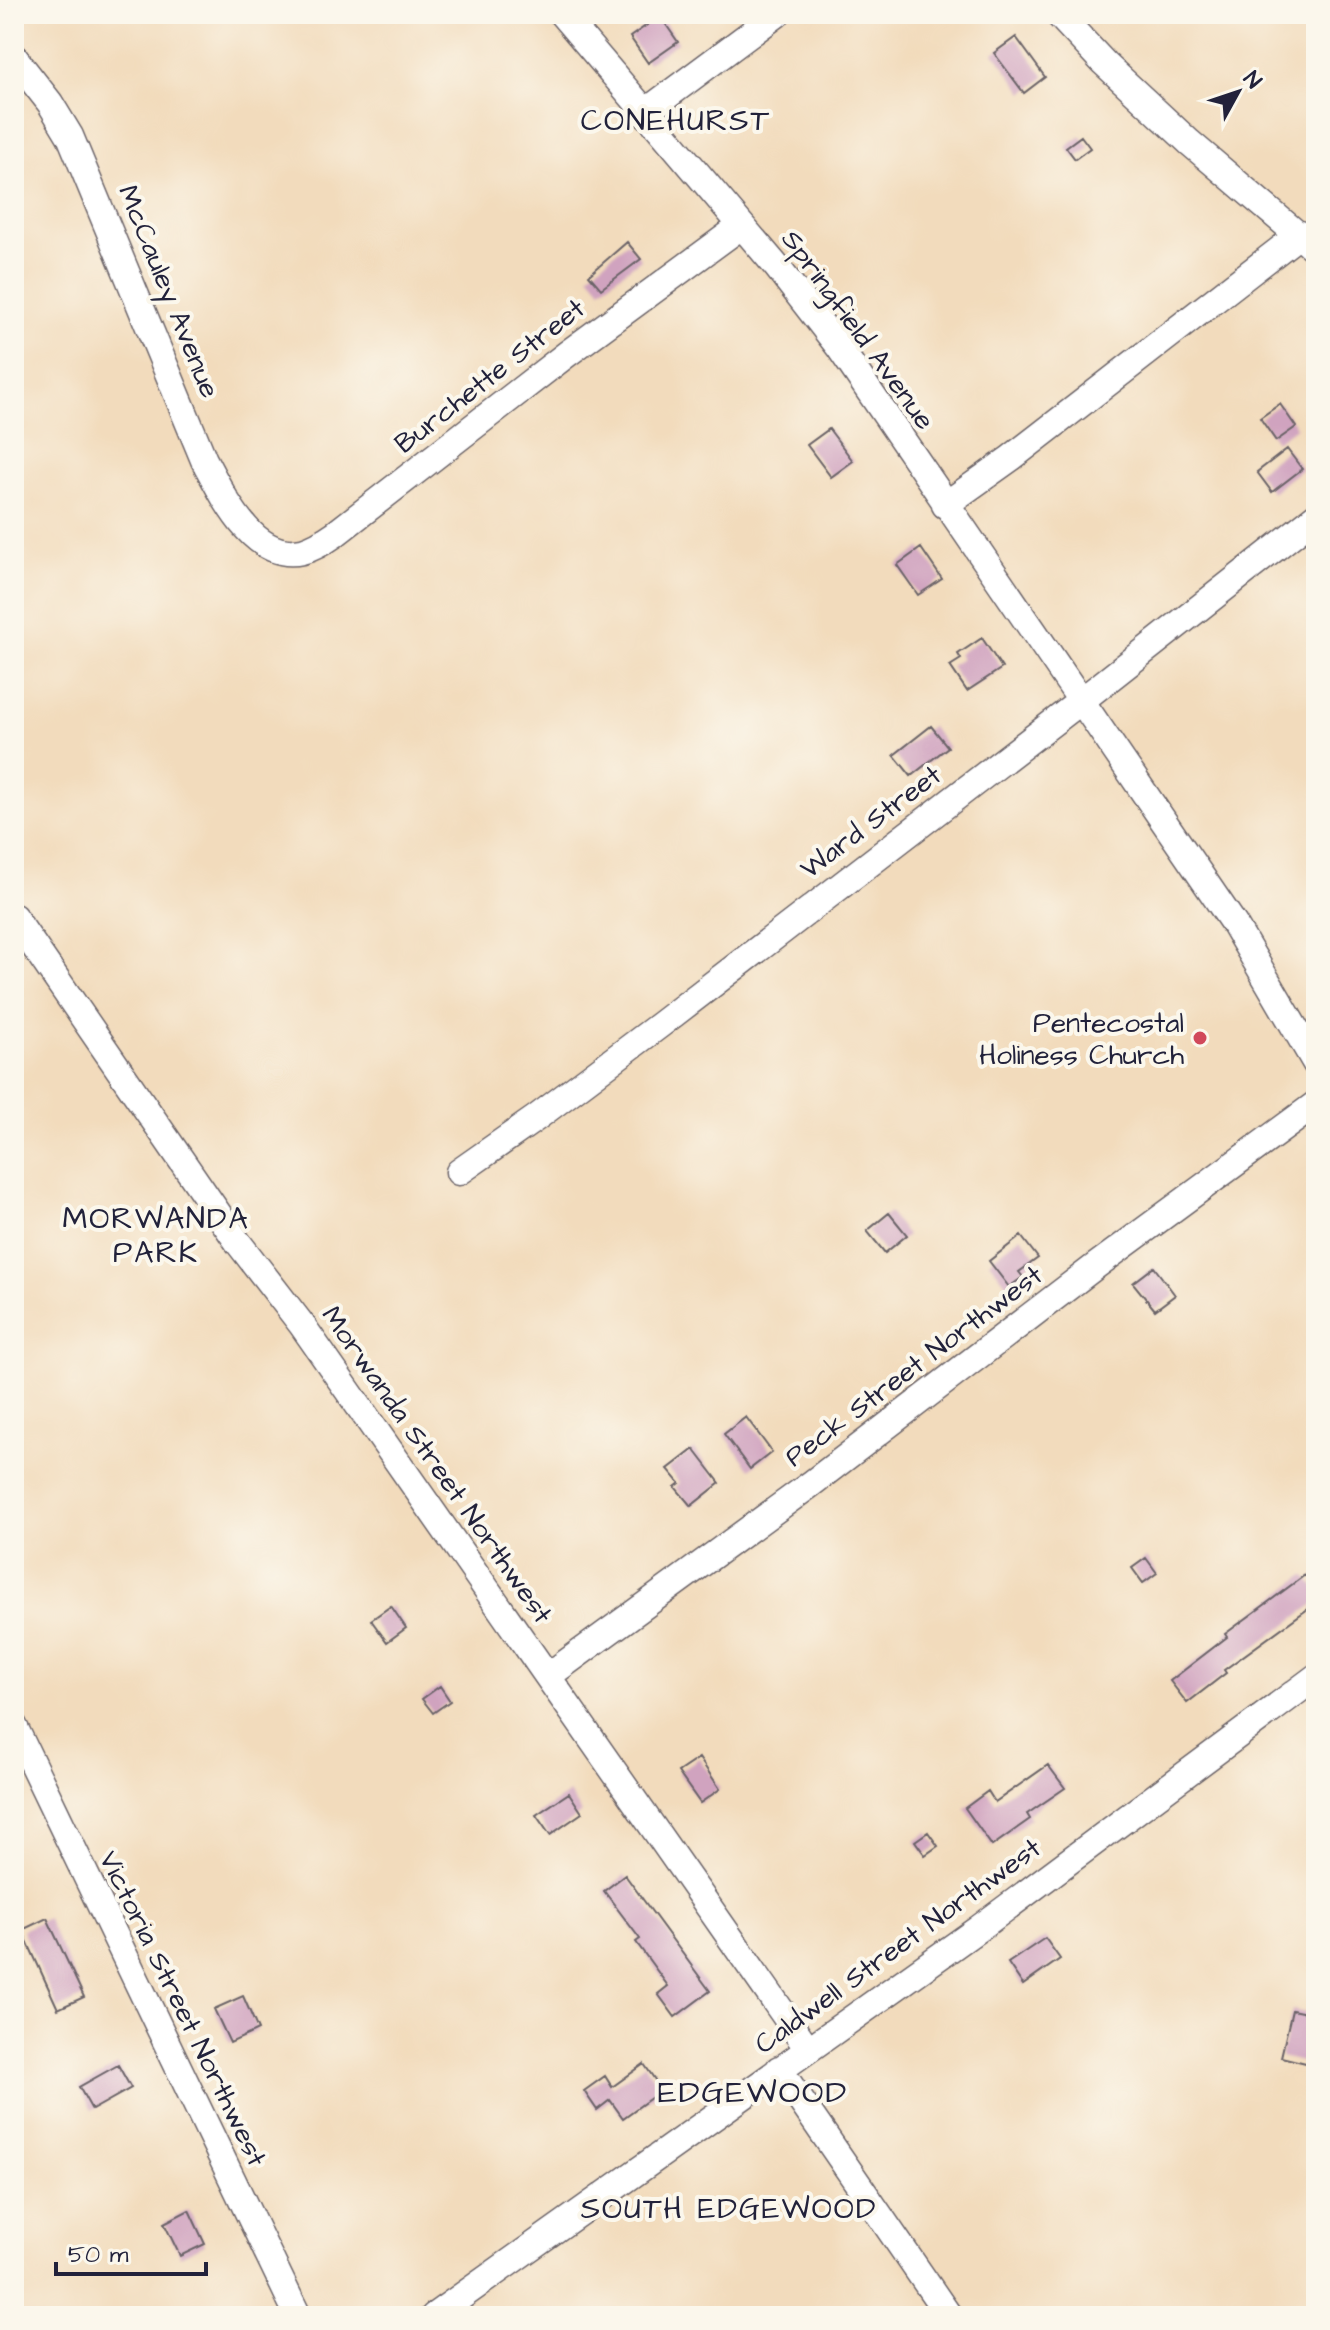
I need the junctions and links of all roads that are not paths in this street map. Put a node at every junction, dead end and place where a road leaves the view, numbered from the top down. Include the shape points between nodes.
1 (562, 14) edge
2 (777, 14) edge
3 (1058, 14) edge
4 (14, 57) edge
5 (644, 113) junction
6 (741, 226) junction
7 (1308, 242) edge
8 (945, 505) junction
9 (1316, 516) edge
10 (268, 545) joint
11 (1081, 701) junction
12 (14, 917) edge
13 (1316, 1064) edge
14 (1316, 1104) edge
15 (459, 1172) dead end
16 (548, 1676) junction
17 (1316, 1677) edge
18 (14, 1726) edge
19 (808, 2049) junction
20 (779, 2069) junction
21 (298, 2316) edge
22 (434, 2316) edge
23 (949, 2316) edge

1 - 5 street, Springfield Avenue
2 - 5 street
3 - 7 street via 1189,142
4 - 10 street, McCauley Avenue via 70,136 204,460 249,531
5 - 6 street, Springfield Avenue
6 - 8 street, Springfield Avenue via 839,347
6 - 10 street, Burchette Street via 335,534 301,551
7 - 8 street
8 - 11 street, Springfield Avenue
9 - 11 street, Ward Street
11 - 13 street, Springfield Avenue via 1234,924
11 - 15 street, Ward Street
12 - 16 street, Morwanda Street Northwest via 237,1241 302,1325
14 - 16 street, Peck Street Northwest
16 - 19 street, Morwanda Street Northwest
17 - 19 street, Caldwell Street Northwest
18 - 21 street, Victoria Street Northwest
19 - 20 street, Caldwell Street Northwest
20 - 22 street, Caldwell Street Northwest
20 - 23 street

